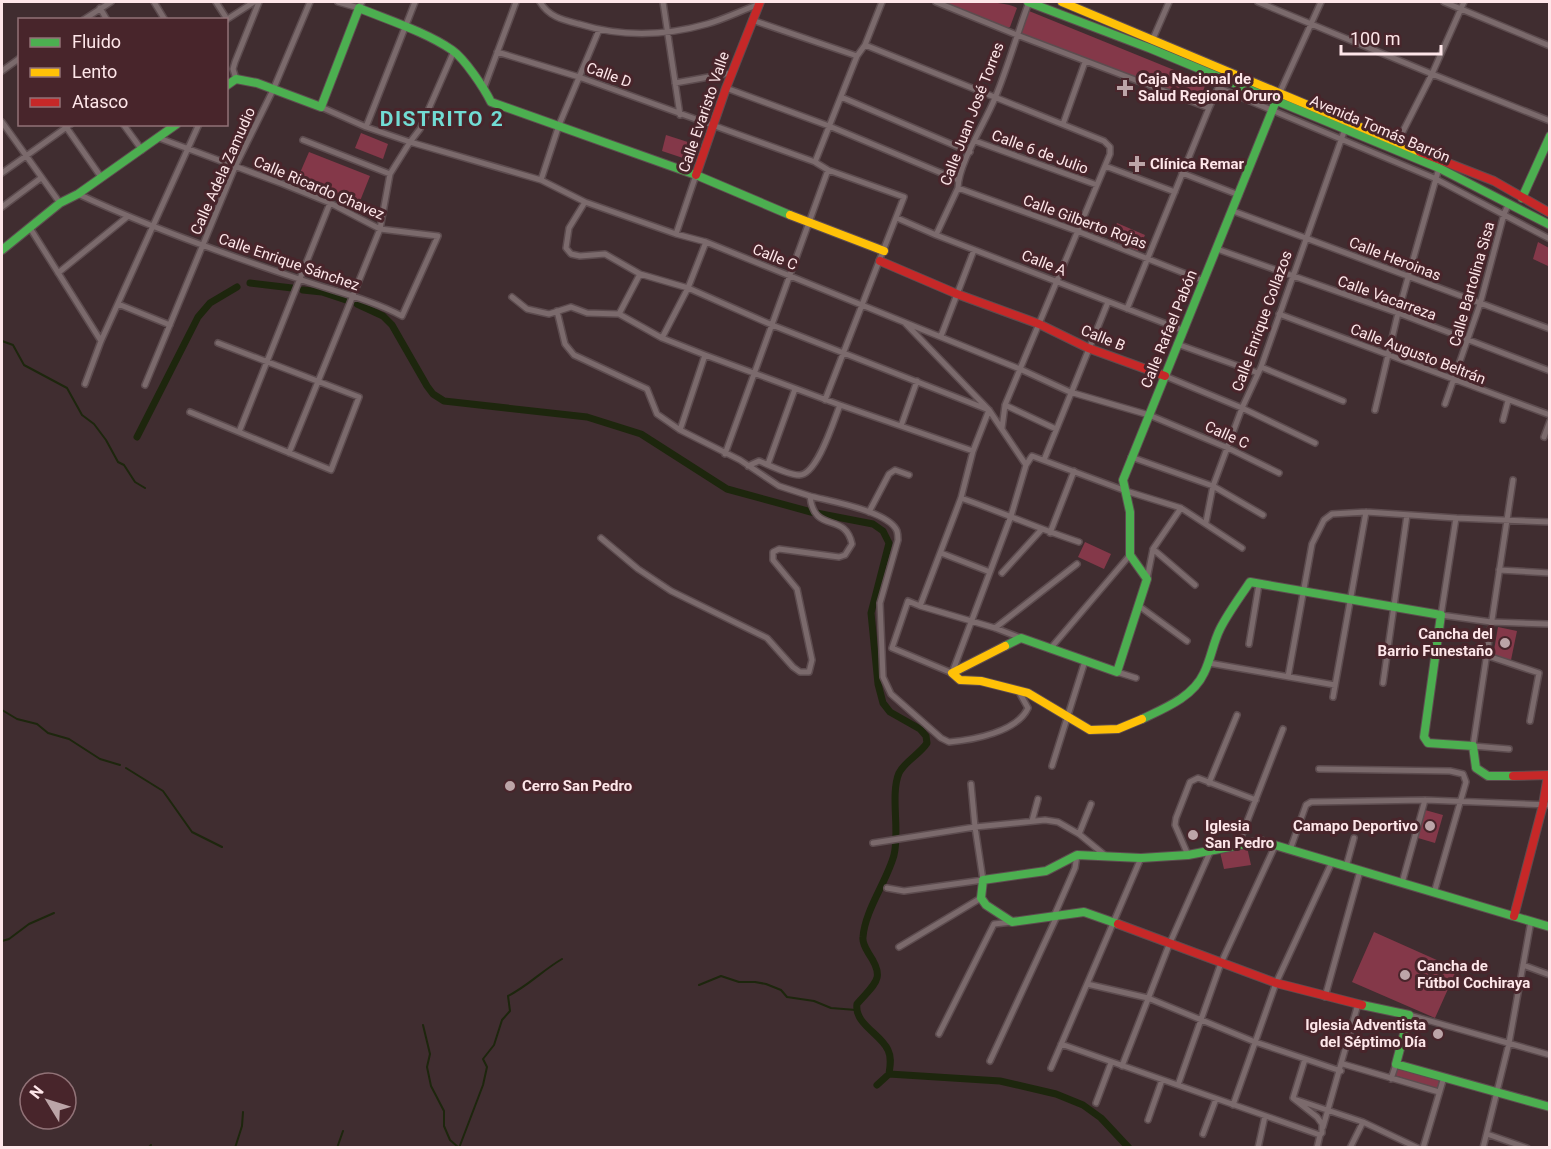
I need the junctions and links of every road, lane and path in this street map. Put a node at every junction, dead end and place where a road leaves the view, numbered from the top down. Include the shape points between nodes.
1 (111, 2) edge
2 (154, 2) edge
3 (216, 2) edge
4 (257, 2) edge
5 (310, 2) edge
6 (338, 2) edge
7 (415, 2) edge
8 (516, 2) edge
9 (540, 2) edge
10 (663, 2) edge
11 (882, 2) edge
12 (936, 2) edge
13 (1028, 2) edge
14 (1062, 2) edge
15 (1169, 2) edge
16 (1258, 2) edge
17 (1321, 2) edge
18 (1444, 2) edge
19 (1464, 2) edge
20 (760, 3) edge
21 (360, 5) edge
22 (100, 8) junction
23 (1460, 8) junction
24 (86, 18) edge
25 (106, 18) edge
26 (164, 18) edge
27 (225, 18) edge
28 (228, 18) edge
29 (752, 20) junction
30 (1312, 22) junction
31 (405, 28) junction
32 (599, 30) junction
33 (667, 31) junction
34 (1017, 35) junction
35 (1151, 44) junction
36 (865, 45) junction
37 (1550, 46) edge
38 (454, 51) junction
39 (496, 52) junction
40 (857, 56) junction
41 (18, 59) edge
42 (1085, 62) junction
43 (2, 71) edge
44 (732, 73) junction
45 (1432, 74) junction
46 (579, 77) junction
47 (236, 79) junction
48 (675, 83) junction
49 (1221, 84) junction
50 (228, 85) edge
51 (484, 88) junction
52 (726, 88) junction
53 (273, 90) junction
54 (1280, 92) junction
55 (841, 97) junction
56 (995, 99) junction
57 (1275, 101) junction
58 (321, 107) junction
59 (1209, 108) junction
60 (1272, 110) junction
61 (680, 115) junction
62 (1550, 121) edge
63 (2, 122) edge
64 (1063, 124) junction
65 (559, 125) junction
66 (712, 125) junction
67 (67, 126) edge
68 (124, 126) edge
69 (174, 126) edge
70 (198, 126) edge
71 (829, 126) junction
72 (366, 127) junction
73 (1345, 129) junction
74 (1550, 136) edge
75 (159, 138) junction
76 (1342, 138) junction
77 (303, 140) dead end
78 (975, 141) junction
79 (410, 142) junction
80 (1397, 143) junction
81 (186, 148) junction
82 (142, 150) junction
83 (970, 152) junction
84 (26, 156) junction
85 (814, 162) junction
86 (235, 166) junction
87 (1105, 166) junction
88 (1439, 168) junction
89 (828, 170) junction
90 (2, 173) edge
91 (1182, 173) junction
92 (390, 174) junction
93 (696, 175) junction
94 (101, 177) junction
95 (41, 178) junction
96 (1434, 178) junction
97 (541, 180) junction
98 (958, 180) junction
99 (1097, 185) junction
100 (958, 188) junction
101 (1174, 192) junction
102 (78, 194) junction
103 (1239, 195) junction
104 (1522, 198) junction
105 (585, 202) junction
106 (60, 203) junction
107 (330, 203) junction
108 (1509, 203) junction
109 (2, 207) edge
110 (1233, 211) junction
111 (1550, 213) edge
112 (1504, 214) junction
113 (127, 217) junction
114 (897, 218) junction
115 (808, 223) junction
116 (152, 225) junction
117 (1550, 225) edge
118 (30, 228) junction
119 (380, 229) junction
120 (1077, 231) junction
121 (676, 234) junction
122 (936, 235) junction
123 (1305, 237) junction
124 (1550, 239) edge
125 (706, 242) junction
126 (203, 244) junction
127 (1217, 249) junction
128 (2, 250) edge
129 (974, 250) junction
130 (884, 251) junction
131 (1148, 258) junction
132 (880, 261) junction
133 (58, 273) junction
134 (640, 274) junction
135 (789, 276) junction
136 (1408, 276) junction
137 (1293, 277) junction
138 (301, 280) junction
139 (1056, 280) junction
140 (1204, 281) junction
141 (688, 288) junction
142 (957, 294) junction
143 (354, 297) junction
144 (513, 297) dead end
145 (1108, 302) junction
146 (118, 304) junction
147 (1480, 304) junction
148 (863, 305) junction
149 (1126, 309) junction
150 (392, 311) joint
151 (557, 311) junction
152 (1398, 313) junction
153 (619, 314) junction
154 (1279, 314) junction
155 (904, 322) junction
156 (1039, 324) junction
157 (170, 325) junction
158 (772, 325) junction
159 (1550, 329) edge
160 (1182, 330) junction
161 (941, 336) junction
162 (662, 338) junction
163 (101, 341) junction
164 (1468, 341) junction
165 (218, 343) dead end
166 (1177, 344) junction
167 (1089, 348) junction
168 (844, 353) junction
169 (705, 355) junction
170 (1387, 355) junction
171 (268, 363) junction
172 (1261, 367) junction
173 (1020, 369) junction
174 (1550, 371) edge
175 (754, 373) junction
176 (1258, 373) junction
177 (1165, 376) junction
178 (917, 381) junction
179 (1455, 381) junction
180 (317, 382) junction
181 (85, 384) dead end
182 (146, 385) dead end
183 (795, 389) junction
184 (1070, 392) junction
185 (825, 400) junction
186 (1508, 400) junction
187 (1343, 401) dead end
188 (1445, 404) dead end
189 (840, 405) junction
190 (1005, 405) junction
191 (1242, 408) junction
192 (989, 410) junction
193 (1375, 410) dead end
194 (190, 412) dead end
195 (1149, 415) junction
196 (1550, 415) edge
197 (1503, 420) dead end
198 (1550, 421) edge
199 (901, 426) junction
200 (1002, 428) junction
201 (1056, 429) junction
202 (680, 430) junction
203 (239, 432) junction
204 (1544, 437) dead end
205 (1315, 443) dead end
206 (1228, 448) junction
207 (973, 451) junction
208 (289, 453) junction
209 (725, 454) junction
210 (1131, 457) junction
211 (1044, 460) junction
212 (768, 464) junction
213 (1026, 465) junction
214 (748, 466) junction
215 (1074, 471) junction
216 (1279, 473) dead end
217 (909, 476) dead end
218 (1513, 480) dead end
219 (1213, 486) junction
220 (1126, 491) junction
221 (810, 496) junction
222 (961, 498) junction
223 (1181, 508) junction
224 (869, 512) junction
225 (1366, 512) junction
226 (1263, 514) dead end
227 (1407, 515) junction
228 (1011, 516) junction
229 (1456, 518) junction
230 (1507, 520) junction
231 (1206, 522) junction
232 (1550, 522) edge
233 (1042, 529) junction
234 (1050, 533) junction
235 (600, 538) dead end
236 (1079, 542) dead end
237 (1242, 548) dead end
238 (1153, 549) junction
239 (941, 553) junction
240 (1130, 555) junction
241 (1077, 564) dead end
242 (1499, 570) junction
243 (990, 572) junction
244 (1002, 573) dead end
245 (1550, 573) edge
246 (1147, 579) junction
247 (1259, 584) junction
248 (1195, 585) dead end
249 (1305, 592) junction
250 (1350, 600) junction
251 (920, 606) junction
252 (1139, 606) junction
253 (1395, 606) junction
254 (1441, 615) junction
255 (972, 621) junction
256 (1491, 622) junction
257 (1548, 624) dead end
258 (995, 628) junction
259 (1020, 638) junction
260 (1187, 641) dead end
261 (1249, 644) dead end
262 (1050, 649) junction
263 (1485, 655) junction
264 (1085, 661) junction
265 (1209, 663) junction
266 (1117, 672) junction
267 (952, 673) junction
268 (1288, 677) junction
269 (1136, 678) dead end
270 (1383, 683) dead end
271 (1335, 685) junction
272 (1018, 690) junction
273 (1333, 697) dead end
274 (1237, 715) dead end
275 (1067, 716) junction
276 (1530, 721) dead end
277 (1283, 729) dead end
278 (1473, 746) junction
279 (1509, 749) dead end
280 (1052, 766) dead end
281 (1319, 769) dead end
282 (1549, 774) edge
283 (1209, 783) junction
284 (971, 784) dead end
285 (1038, 799) dead end
286 (1256, 800) junction
287 (1425, 800) junction
288 (1461, 802) junction
289 (1091, 804) dead end
290 (1546, 805) edge
291 (1032, 821) junction
292 (975, 827) junction
293 (1079, 834) junction
294 (1354, 838) dead end
295 (873, 843) dead end
296 (1238, 845) junction
297 (1275, 846) junction
298 (1211, 850) junction
299 (1290, 850) junction
300 (1077, 855) junction
301 (1188, 855) junction
302 (1106, 856) junction
303 (1141, 858) junction
304 (1332, 862) junction
305 (1346, 867) junction
306 (1360, 871) junction
307 (983, 880) junction
308 (1402, 883) junction
309 (887, 888) dead end
310 (1434, 893) junction
311 (981, 898) junction
312 (1055, 916) junction
313 (1514, 916) junction
314 (1530, 921) junction
315 (1011, 922) junction
316 (1113, 923) junction
317 (1550, 927) edge
318 (1169, 945) junction
319 (899, 947) dead end
320 (1221, 963) junction
321 (1523, 965) junction
322 (1550, 975) edge
323 (1276, 983) junction
324 (1087, 984) junction
325 (1325, 997) junction
326 (1148, 998) junction
327 (1358, 1004) junction
328 (1408, 1015) junction
329 (1200, 1021) junction
330 (939, 1034) dead end
331 (1255, 1042) junction
332 (1509, 1043) junction
333 (1061, 1044) junction
334 (1550, 1055) edge
335 (1305, 1059) junction
336 (990, 1062) dead end
337 (1111, 1063) junction
338 (1343, 1064) junction
339 (1396, 1064) junction
340 (1122, 1066) junction
341 (1051, 1068) dead end
342 (1341, 1071) junction
343 (1444, 1077) junction
344 (1391, 1079) junction
345 (1162, 1080) junction
346 (1178, 1085) junction
347 (1439, 1092) junction
348 (1496, 1093) junction
349 (1293, 1098) junction
350 (1216, 1099) junction
351 (1096, 1103) dead end
352 (1233, 1105) junction
353 (1550, 1107) edge
354 (1328, 1110) junction
355 (1265, 1116) junction
356 (1148, 1120) dead end
357 (1363, 1122) junction
358 (1323, 1129) junction
359 (1203, 1134) dead end
360 (1487, 1134) junction
361 (1320, 1136) junction
362 (1511, 1145) edge
363 (1258, 1148) edge
364 (1317, 1148) edge
365 (1350, 1148) edge
366 (1418, 1148) edge
367 (1423, 1148) edge
368 (1483, 1148) edge
369 (1527, 1148) edge

1 - 22 street
2 - 26 street
3 - 27 street
4 - 28 street
4 - 47 street via 233,69
5 - 53 street, Calle Adela Zamudio
6 - 21 street
7 - 31 street
8 - 39 street
9 - 32 street via 552,15
10 - 33 street
11 - 36 street
12 - 34 street
13 - 34 street, Calle Juan José Torres
13 - 35 street, Avenida Tomás Barrón
14 - 35 street, Avenida Tomás Barrón
15 - 35 street
16 - 30 street
17 - 30 street, Calle Rafael Pabón
18 - 23 street
19 - 23 street
20 - 29 street, Calle Evaristo Valle
20 - 33 street via 709,24
21 - 31 street
21 - 58 street
22 - 24 street
22 - 25 street
23 - 37 street
23 - 45 street
29 - 40 street
29 - 44 street, Calle Evaristo Valle
30 - 45 street
30 - 54 street, Calle Rafael Pabón
31 - 38 street
31 - 72 street
32 - 33 street via 638,34
32 - 46 street
33 - 48 street
34 - 42 street
34 - 56 street, Calle Juan José Torres
35 - 49 street, Avenida Tomás Barrón
35 - 54 street, Avenida Tomás Barrón
36 - 40 street
36 - 56 street
38 - 51 street
38 - 79 street via 420,129
39 - 46 street, Calle D
39 - 51 street
40 - 55 street
41 - 43 street
42 - 59 street
42 - 64 street
44 - 48 street
44 - 52 street, Calle Evaristo Valle
45 - 62 street
45 - 80 street
46 - 61 street, Calle D
46 - 65 street
47 - 50 street
47 - 53 street
48 - 61 street
49 - 57 street, Avenida Tomás Barrón
49 - 59 street
49 - 60 street
51 - 65 street via 491,102
52 - 66 street, Calle Evaristo Valle
52 - 71 street
53 - 58 street
53 - 86 street, Calle Adela Zamudio
54 - 57 street, Calle Rafael Pabón
54 - 80 street, Avenida Tomás Barrón
55 - 71 street
55 - 83 street
56 - 64 street
56 - 78 street, Calle Juan José Torres
57 - 60 street, Calle Rafael Pabón
57 - 73 street, Avenida Tomás Barrón
58 - 72 street, Calle C
59 - 91 street
60 - 76 street
60 - 103 street, Calle Rafael Pabón
61 - 66 street, Calle D
63 - 84 street
64 - 87 street via 1110,147
65 - 93 street
65 - 97 street
66 - 85 street, Calle D
66 - 93 street, Calle Evaristo Valle
67 - 84 street
67 - 94 street
68 - 82 street
69 - 75 street
70 - 81 street
71 - 85 street
71 - 98 street
72 - 79 street, Calle C
73 - 76 street, Calle Enrique Collazos
73 - 88 street, Avenida Tomás Barrón
74 - 104 street
75 - 81 street, Calle Ricardo Chavez
75 - 82 street
76 - 96 street
76 - 123 street, Calle Enrique Collazos
77 - 92 street
78 - 83 street, Calle Juan José Torres
78 - 99 street, Calle 6 de Julio
79 - 92 street
79 - 97 street, Calle C
80 - 104 street, Avenida Tomás Barrón via 1494,181
81 - 86 street, Calle Ricardo Chavez
81 - 116 street
82 - 94 street
83 - 98 street, Calle Juan José Torres
84 - 90 street
84 - 95 street
85 - 89 street, Calle D
86 - 107 street, Calle Ricardo Chavez
86 - 126 street, Calle Adela Zamudio
87 - 99 street
87 - 101 street
88 - 96 street
88 - 108 street, Avenida Tomás Barrón
89 - 114 street, Calle D via 904,197
89 - 115 street
91 - 101 street
91 - 103 street
92 - 119 street
93 - 115 street
93 - 121 street, Calle Evaristo Valle
94 - 102 street
95 - 106 street
95 - 109 street
96 - 112 street
96 - 136 street
97 - 105 street, Calle C
98 - 100 street, Calle Juan José Torres
99 - 120 street
100 - 120 street, Calle Gilberto Rojas
100 - 122 street, Calle Juan José Torres
101 - 131 street
102 - 106 street
102 - 113 street, Calle Enrique Sánchez
103 - 110 street, Calle Rafael Pabón
104 - 111 street, Avenida Tomás Barrón
105 - 121 street, Calle C
105 - 134 street via 569,228 566,248 580,256 605,254
106 - 118 street
107 - 119 street, Calle Ricardo Chavez
107 - 138 street
108 - 112 street, Calle Bartolina Sisa
108 - 117 street, Avenida Tomás Barrón
110 - 123 street, Calle Heroinas
110 - 127 street, Calle Rafael Pabón
112 - 124 street
112 - 147 street, Calle Bartolina Sisa
113 - 116 street, Calle Enrique Sánchez
113 - 133 street
114 - 122 street, Calle A
114 - 130 street
115 - 130 street
115 - 135 street
116 - 126 street, Calle Enrique Sánchez
116 - 146 street
118 - 128 street
118 - 133 street
119 - 143 street
119 - 150 street, Calle Ricardo Chavez via 438,236 402,316
120 - 131 street, Calle Gilberto Rojas
120 - 139 street
121 - 125 street, Calle C
122 - 129 street, Calle A
123 - 136 street, Calle Heroinas
123 - 137 street, Calle Enrique Collazos
125 - 135 street, Calle C
125 - 141 street
126 - 138 street, Calle Enrique Sánchez
126 - 157 street, Calle Adela Zamudio
127 - 137 street, Calle Vacarreza
127 - 140 street, Calle Rafael Pabón
129 - 139 street, Calle A
129 - 142 street
130 - 132 street
131 - 140 street, Calle Gilberto Rojas
131 - 149 street
132 - 142 street, Calle B
132 - 148 street
133 - 163 street
134 - 141 street
134 - 153 street
135 - 148 street, Calle C
135 - 158 street
136 - 147 street, Calle Heroinas
136 - 152 street
137 - 152 street, Calle Vacarreza
137 - 154 street, Calle Enrique Collazos
138 - 143 street, Calle Enrique Sánchez
138 - 171 street
139 - 145 street, Calle A
139 - 156 street
140 - 160 street, Calle Rafael Pabón
141 - 158 street
141 - 162 street
142 - 156 street, Calle B
142 - 161 street
143 - 150 street, Calle Enrique Sánchez
143 - 180 street
144 - 151 street via 527,309 549,314
145 - 149 street, Calle A
145 - 167 street
146 - 157 street
146 - 163 street
147 - 159 street, Calle Heroinas
147 - 164 street, Calle Bartolina Sisa
148 - 155 street, Calle C
148 - 168 street
149 - 160 street, Calle A
151 - 153 street via 571,307
151 - 202 street via 565,344 574,355 647,389 657,414
152 - 164 street, Calle Vacarreza
152 - 170 street
153 - 162 street
154 - 170 street, Calle Augusto Beltrán
154 - 172 street, Calle Enrique Collazos
155 - 161 street, Calle C
155 - 192 street
156 - 167 street, Calle B
156 - 173 street
157 - 182 street, Calle Adela Zamudio
158 - 168 street
158 - 175 street
160 - 166 street, Calle Rafael Pabón
161 - 173 street, Calle C
162 - 169 street
163 - 181 street
164 - 174 street, Calle Vacarreza
164 - 179 street, Calle Bartolina Sisa
165 - 171 street
166 - 176 street
166 - 177 street, Calle Rafael Pabón
167 - 177 street, Calle B
167 - 184 street
168 - 178 street
168 - 185 street
169 - 175 street
169 - 202 street
170 - 179 street, Calle Augusto Beltrán
170 - 193 street
171 - 180 street
171 - 203 street
172 - 176 street, Calle Enrique Collazos
172 - 187 street
173 - 184 street, Calle C
173 - 190 street
175 - 183 street
175 - 209 street
176 - 191 street, Calle Enrique Collazos
177 - 191 street, Calle B
177 - 195 street, Calle Rafael Pabón
178 - 192 street
178 - 199 street
179 - 186 street, Calle Augusto Beltrán
179 - 188 street, Calle Bartolina Sisa
180 - 208 street
180 - 208 street via 360,397 331,470
183 - 185 street
183 - 212 street
184 - 195 street, Calle C
184 - 201 street
185 - 189 street
186 - 196 street, Calle Augusto Beltrán
186 - 197 street
189 - 199 street
189 - 212 street via 808,473 799,475
190 - 200 street
190 - 201 street
191 - 205 street, Calle B
191 - 206 street, Calle Enrique Collazos
192 - 200 street
192 - 207 street
194 - 203 street
195 - 206 street, Calle C
195 - 210 street, Calle Rafael Pabón
198 - 204 street
199 - 207 street
200 - 213 street
201 - 211 street
202 - 209 street
203 - 208 street
206 - 216 street, Calle C
206 - 219 street, Calle Enrique Collazos
207 - 222 street
209 - 214 street
210 - 219 street
210 - 220 street, Calle Rafael Pabón via 1123,480
211 - 213 street via 1032,456
211 - 215 street
212 - 214 street via 759,461
213 - 228 street
214 - 221 street via 778,486
215 - 220 street
215 - 234 street
217 - 224 street via 895,470 889,474
218 - 230 street
219 - 226 street
219 - 231 street, Calle Enrique Collazos
220 - 223 street
220 - 240 street, Calle Rafael Pabón
221 - 224 street
221 - 235 street via 817,517 848,531 852,544 839,557 779,549 773,552 773,560 797,589 812,660 809,672 793,667 767,638 671,591
222 - 228 street
222 - 239 street
223 - 231 street
223 - 238 street
224 - 272 street via 884,518 897,531 898,540 880,603 883,677 891,694 949,742 1004,730 1023,717 1028,708
225 - 227 street
225 - 249 street via 1332,514 1324,520 1312,544
225 - 250 street
227 - 229 street
227 - 253 street
228 - 233 street
228 - 243 street
229 - 230 street
229 - 254 street
230 - 232 street
230 - 242 street
231 - 237 street
233 - 234 street
233 - 244 street
234 - 236 street
238 - 246 street
238 - 248 street
239 - 243 street
239 - 251 street
240 - 246 street
240 - 262 street
241 - 258 street
242 - 245 street
242 - 256 street
243 - 255 street
246 - 252 street
247 - 249 street
247 - 261 street
247 - 265 street via 1250,582 1221,626
249 - 250 street
249 - 268 street
250 - 253 street
250 - 271 street
251 - 255 street
251 - 267 street via 908,601 892,648
252 - 260 street
252 - 266 street
253 - 254 street
253 - 270 street
254 - 256 street
254 - 278 street via 1424,737 1428,743
255 - 258 street
255 - 267 street
256 - 257 street
256 - 263 street
258 - 259 street
259 - 262 street
259 - 267 street
262 - 264 street
263 - 276 street via 1539,673
263 - 278 street
264 - 266 street
264 - 275 street
265 - 268 street
265 - 275 street via 1196,686 1171,706 1118,729 1090,730
266 - 269 street
267 - 272 street via 960,680
268 - 271 street
271 - 273 street
272 - 275 street
274 - 283 street
275 - 280 street
277 - 286 street
278 - 279 street
278 - 282 street via 1476,768 1488,776
281 - 288 street via 1450,771 1462,774 1466,782
282 - 290 street
283 - 286 street
283 - 301 street via 1198,778 1190,782 1176,818 1175,825
284 - 292 street
285 - 291 street
286 - 296 street
287 - 288 street
287 - 299 street via 1311,802 1306,805
287 - 308 street
288 - 290 street
288 - 310 street
289 - 293 street
290 - 313 street
291 - 292 street
291 - 293 street via 1058,822
292 - 295 street
292 - 307 street
293 - 302 street
294 - 305 street
296 - 297 street via 1261,841
296 - 298 street
297 - 299 street
297 - 320 street
298 - 301 street
298 - 318 street
299 - 304 street
300 - 302 street
300 - 307 street via 1047,871
300 - 312 street
301 - 303 street
302 - 303 street
303 - 316 street
304 - 305 street
304 - 323 street
305 - 306 street
306 - 308 street
306 - 325 street
307 - 309 street via 904,891
307 - 311 street
308 - 310 street
310 - 313 street
311 - 315 street
311 - 319 street
312 - 315 street
312 - 316 street via 1084,912
312 - 336 street
313 - 314 street
314 - 317 street
314 - 321 street
315 - 330 street via 994,924
316 - 318 street
316 - 324 street
318 - 320 street
318 - 326 street
320 - 323 street
320 - 329 street
321 - 322 street
321 - 332 street
323 - 325 street
323 - 331 street
324 - 326 street
324 - 333 street
325 - 327 street
326 - 329 street
326 - 340 street
327 - 328 street
327 - 338 street
328 - 332 street
328 - 339 street
329 - 331 street
329 - 346 street
331 - 335 street
331 - 352 street
332 - 334 street
332 - 348 street
333 - 337 street
333 - 341 street
335 - 342 street
335 - 349 street
337 - 340 street
337 - 351 street
338 - 342 street
338 - 344 street
339 - 343 street
339 - 344 street
340 - 345 street
342 - 354 street
343 - 347 street
343 - 348 street
344 - 347 street
345 - 346 street
345 - 356 street
346 - 350 street
347 - 367 street
348 - 353 street
348 - 360 street
349 - 354 street
349 - 358 street via 1317,1117
350 - 352 street
350 - 359 street
352 - 355 street
354 - 357 street
354 - 358 street
355 - 361 street
355 - 363 street
357 - 365 street
357 - 366 street
358 - 361 street
360 - 362 street
360 - 368 street
361 - 364 street
362 - 369 street

